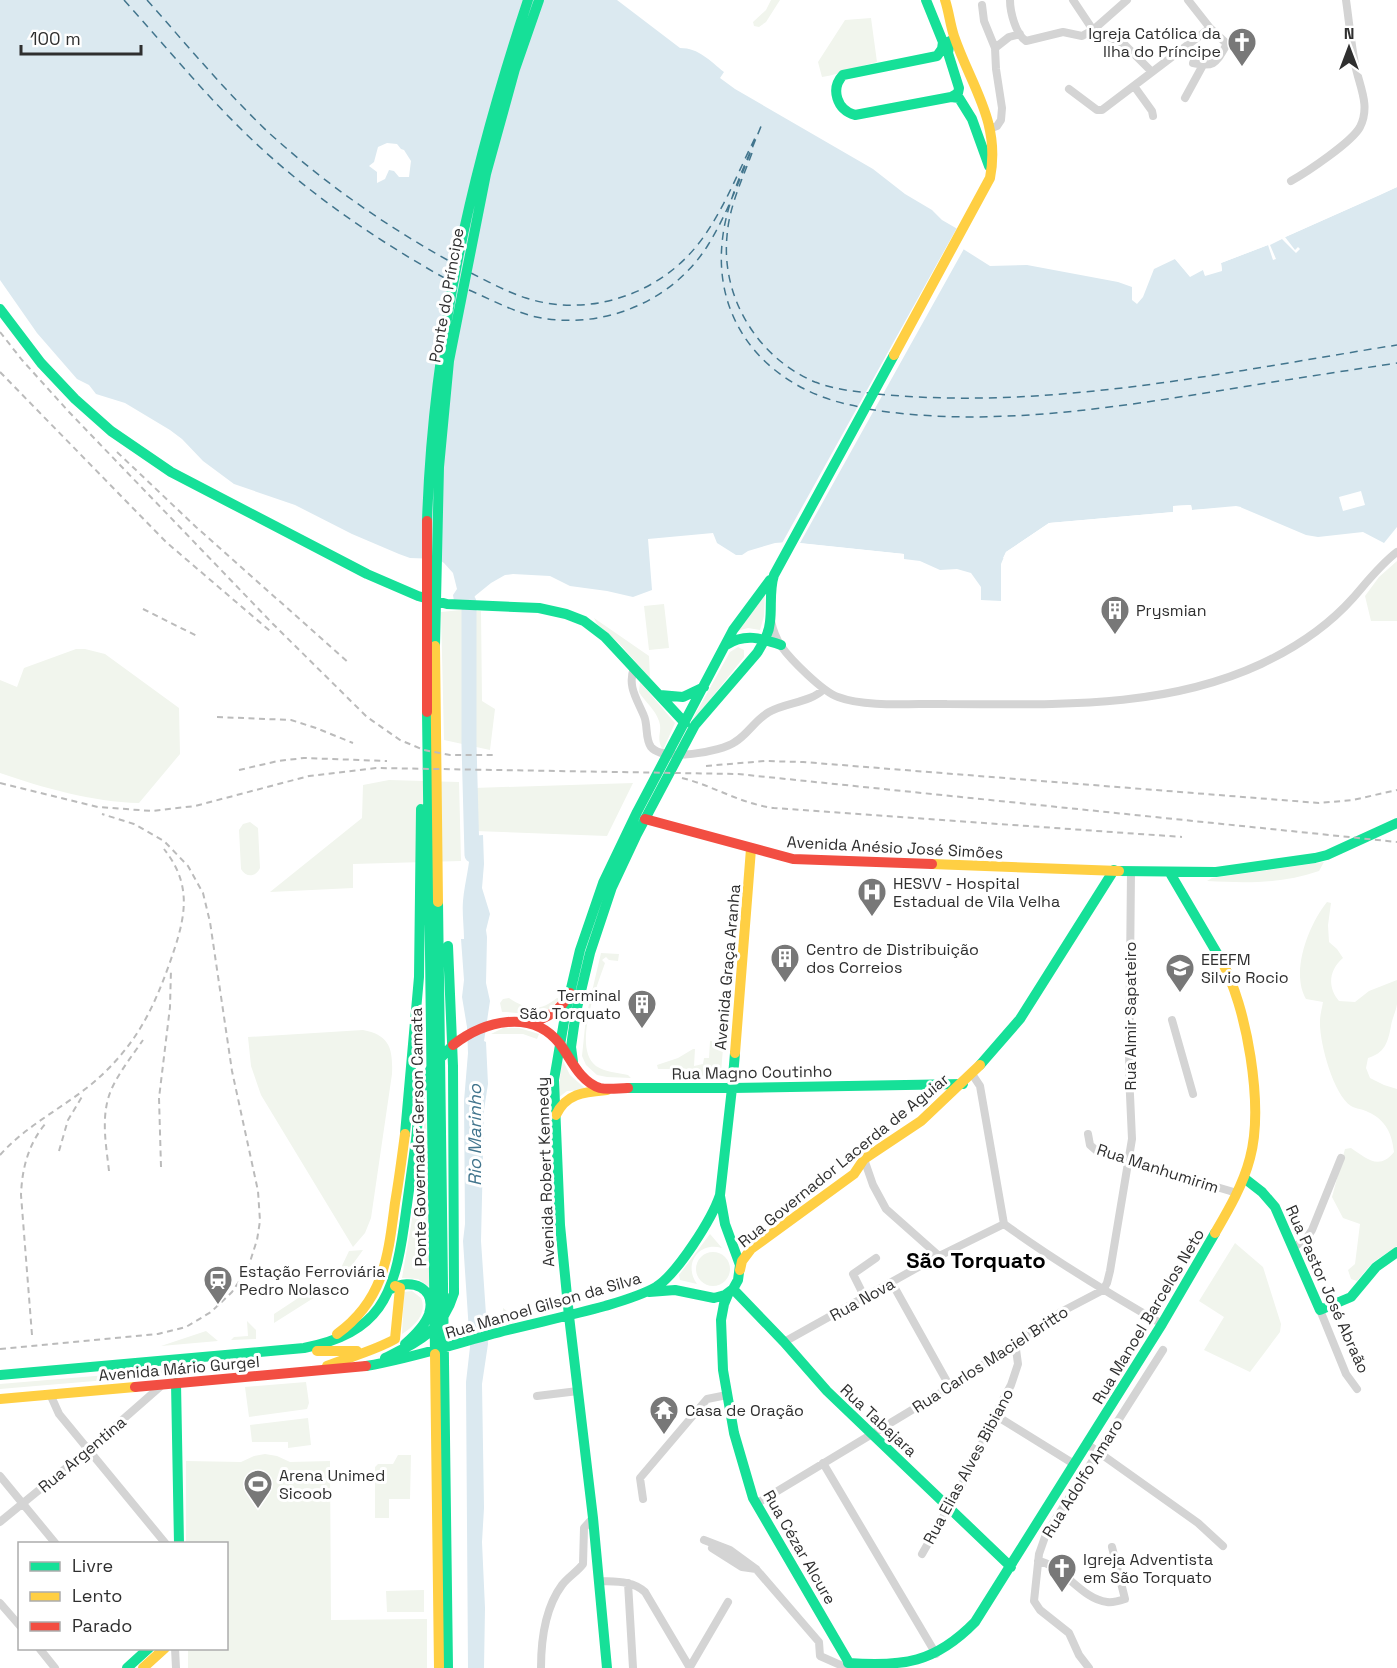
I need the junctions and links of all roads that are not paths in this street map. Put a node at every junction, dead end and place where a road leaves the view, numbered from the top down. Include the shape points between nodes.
1 (528, 0) edge
2 (539, 0) edge
3 (926, 0) edge
4 (939, 0) edge
5 (945, 0) edge
6 (1010, 0) edge
7 (1073, 0) edge
8 (1127, 0) edge
9 (1188, 0) edge
10 (1346, 0) edge
11 (982, 4) dead end
12 (1210, 28) junction
13 (1093, 30) junction
14 (953, 32) junction
15 (1020, 34) junction
16 (995, 48) junction
17 (1193, 63) dead end
18 (1203, 65) junction
19 (1152, 72) junction
20 (1134, 86) junction
21 (1069, 89) dead end
22 (1000, 96) junction
23 (951, 97) junction
24 (1185, 98) dead end
25 (982, 105) junction
26 (1153, 116) dead end
27 (971, 117) junction
28 (989, 129) junction
29 (990, 178) junction
30 (1291, 181) dead end
31 (0, 309) edge
32 (1397, 552) edge
33 (774, 575) junction
34 (436, 605) junction
35 (771, 616) junction
36 (426, 637) junction
37 (765, 639) junction
38 (726, 645) junction
39 (780, 645) junction
40 (634, 668) junction
41 (704, 687) junction
42 (824, 689) junction
43 (658, 695) junction
44 (685, 723) junction
45 (677, 748) junction
46 (438, 796) junction
47 (645, 819) junction
48 (1397, 823) edge
49 (752, 849) junction
50 (1114, 870) junction
51 (1131, 871) junction
52 (1170, 873) junction
53 (570, 993) junction
54 (1172, 1020) dead end
55 (528, 1022) junction
56 (560, 1042) junction
57 (577, 1070) junction
58 (972, 1074) junction
59 (963, 1084) junction
60 (732, 1088) junction
61 (614, 1089) junction
62 (1193, 1094) dead end
63 (556, 1118) junction
64 (1088, 1134) dead end
65 (1341, 1158) dead end
66 (864, 1159) junction
67 (1129, 1161) junction
68 (1244, 1178) junction
69 (1237, 1193) junction
70 (720, 1195) junction
71 (1004, 1224) junction
72 (1294, 1247) junction
73 (1397, 1252) edge
74 (939, 1256) junction
75 (876, 1258) dead end
76 (740, 1270) junction
77 (1109, 1275) junction
78 (892, 1283) junction
79 (393, 1288) junction
80 (731, 1290) junction
81 (1102, 1290) junction
82 (643, 1294) junction
83 (1113, 1296) junction
84 (704, 1297) junction
85 (865, 1298) junction
86 (1320, 1310) junction
87 (569, 1316) junction
88 (1162, 1324) junction
89 (721, 1328) junction
90 (784, 1342) junction
91 (1015, 1342) junction
92 (304, 1348) junction
93 (292, 1349) junction
94 (367, 1350) junction
95 (1163, 1350) dead end
96 (395, 1353) junction
97 (170, 1359) junction
98 (361, 1367) junction
99 (312, 1371) junction
100 (0, 1375) edge
101 (176, 1383) junction
102 (162, 1385) junction
103 (950, 1387) junction
104 (1357, 1389) dead end
105 (578, 1391) junction
106 (50, 1394) junction
107 (727, 1395) junction
108 (537, 1396) dead end
109 (0, 1399) edge
110 (995, 1415) junction
111 (872, 1433) junction
112 (1087, 1444) junction
113 (88, 1450) junction
114 (1098, 1452) junction
115 (823, 1463) junction
116 (1074, 1464) junction
117 (0, 1476) edge
118 (643, 1500) dead end
119 (21, 1503) junction
120 (756, 1504) junction
121 (949, 1507) junction
122 (593, 1518) junction
123 (0, 1522) edge
124 (704, 1540) dead end
125 (54, 1542) edge
126 (163, 1542) edge
127 (179, 1542) edge
128 (1223, 1546) dead end
129 (1112, 1547) dead end
130 (711, 1548) dead end
131 (922, 1554) dead end
132 (1038, 1561) junction
133 (1011, 1567) junction
134 (756, 1569) junction
135 (598, 1576) junction
136 (628, 1583) junction
137 (728, 1602) dead end
138 (0, 1603) edge
139 (18, 1624) edge
140 (41, 1650) edge
141 (175, 1650) edge
142 (149, 1652) edge
143 (936, 1654) junction
144 (849, 1666) edge
145 (690, 1667) edge
146 (55, 1668) edge
147 (127, 1668) edge
148 (143, 1668) edge
149 (176, 1668) edge
150 (439, 1668) edge
151 (448, 1668) edge
152 (541, 1668) edge
153 (607, 1668) edge
154 (633, 1668) edge
155 (1089, 1668) edge

1 - 34 main road, Ponte do Príncipe via 488,127 446,322 429,470
2 - 34 main road, Ponte do Príncipe via 497,130 455,324 437,482
3 - 23 main road via 944,42 937,56 843,75 837,80 839,106 843,112 855,115
4 - 14 main road
5 - 14 main road
6 - 15 street
7 - 13 street
8 - 13 street
9 - 12 street
10 - 30 street via 1355,66 1365,103 1363,118 1350,139
11 - 16 street
12 - 18 street via 1227,44 1215,63
12 - 19 street
13 - 15 street via 1082,36 1063,32 1030,41
13 - 19 street via 1123,43
14 - 23 main road via 947,48 959,88
14 - 25 main road
15 - 16 street
16 - 22 street
17 - 18 street
18 - 24 street
19 - 20 street
20 - 21 street via 1099,110
20 - 26 street
22 - 25 street via 999,110 990,112
22 - 28 street via 1001,120
23 - 27 main road via 962,99
25 - 28 main road
27 - 28 main road via 980,127
27 - 29 main road via 989,162
28 - 29 main road via 993,146
29 - 33 main road
31 - 34 main road via 41,363 75,399 111,431 152,459 367,574
32 - 42 street via 1341,610 1298,643 1240,672 1180,690 1063,705 882,703 842,699
33 - 35 main road, Avenida Robert Kennedy
33 - 38 main road
34 - 36 main road, Ponte Governador Gerson Camata
34 - 40 main road via 549,610 584,621
34 - 46 main road, Ponte Governador Gerson Camata
35 - 37 main road, Avenida Robert Kennedy
35 - 39 street
36 - 92 main road via 420,946 410,1085 385,1265 379,1285 353,1322 334,1336
36 - 150 main road, Ponte Governador Gerson Camata
37 - 38 main road via 745,636
37 - 39 main road
37 - 45 main road, Avenida Robert Kennedy
38 - 41 main road
39 - 42 street
40 - 42 street via 631,686 649,742 663,753 725,748 766,713
40 - 43 main road
41 - 43 main road via 681,697
41 - 44 main road, Avenida Robert Kennedy
43 - 44 main road
44 - 45 main road, Avenida Robert Kennedy
45 - 47 main road, Avenida Robert Kennedy via 665,784
45 - 53 main road, Avenida Robert Kennedy via 636,812 603,883
46 - 96 main road via 451,1012 455,1284 450,1309 441,1324 428,1336
46 - 151 main road, Ponte Governador Gerson Camata
47 - 49 main road, Avenida Anésio José Simões
47 - 57 main road, Avenida Robert Kennedy via 612,887 590,953 572,1038 571,1053
48 - 52 main road, Avenida Anésio José Simões via 1315,858 1216,872
49 - 50 main road, Avenida Anésio José Simões via 803,860
49 - 60 main road, Avenida Graça Aranha
50 - 51 main road, Avenida Anésio José Simões
50 - 58 main road, Rua Governador Lacerda de Aguiar via 1020,1018
51 - 52 main road, Avenida Anésio José Simões
51 - 67 street, Rua Almir Sapateiro
52 - 68 main road, Rua Manoel Barcelos Neto via 1227,971 1246,1031 1255,1123
53 - 55 main road via 553,1014
53 - 56 main road, Avenida Robert Kennedy
54 - 62 street
55 - 56 main road
55 - 79 main road via 510,1021 473,1032 454,1044 432,1067 421,1091
56 - 57 main road
56 - 63 main road, Avenida Robert Kennedy via 554,1080
57 - 61 main road via 590,1083
58 - 59 main road, Rua Governador Lacerda de Aguiar
58 - 71 street via 980,1086
59 - 60 main road, Rua Magno Coutinho
59 - 66 main road, Rua Governador Lacerda de Aguiar via 921,1121
60 - 61 main road, Rua Magno Coutinho
60 - 70 main road, Avenida Graça Aranha
61 - 63 main road, Rua Magno Coutinho via 572,1095 561,1104
63 - 87 main road, Avenida Robert Kennedy via 560,1225
64 - 67 street, Rua Manhumirim via 1095,1151
65 - 72 street via 1312,1230
66 - 74 street via 886,1209
66 - 76 main road, Rua Governador Lacerda de Aguiar via 854,1174 751,1249
67 - 69 street, Rua Manhumirim
67 - 77 street, Rua Almir Sapateiro
68 - 69 main road, Rua Manoel Barcelos Neto
68 - 72 main road, Rua Pastor José Abraão via 1270,1200
69 - 88 main road, Rua Manoel Barcelos Neto
70 - 76 main road
70 - 82 main road, Rua Manoel Gilson da Silva via 711,1218 684,1258 664,1280
71 - 74 street, Rua Nova
71 - 81 street
72 - 86 main road, Rua Pastor José Abraão
73 - 86 main road via 1376,1267 1351,1297
74 - 78 street, Rua Nova
75 - 85 street via 853,1274
76 - 80 main road, Rua Governador Lacerda de Aguiar
77 - 81 street
77 - 83 street
78 - 85 street, Rua Nova
78 - 103 street
79 - 92 main road via 356,1330 337,1341
79 - 94 main road via 400,1288 395,1339
79 - 96 main road via 409,1282 419,1285 431,1304 423,1324
80 - 84 main road via 720,1297
80 - 89 main road, Rua Cézar Alcure via 722,1312
80 - 90 main road, Rua Tabajara
81 - 83 street
81 - 91 street, Rua Carlos Maciel Britto
82 - 84 main road via 675,1290
82 - 87 main road, Rua Manoel Gilson da Silva
83 - 88 street
84 - 89 main road, Rua Cézar Alcure via 715,1310
85 - 90 street, Rua Nova
86 - 104 street, Rua Pastor José Abraão via 1346,1374
87 - 98 main road, Rua Manoel Gilson da Silva
87 - 105 main road, Avenida Robert Kennedy
88 - 112 main road, Rua Manoel Barcelos Neto
89 - 107 main road, Rua Cézar Alcure
90 - 111 main road, Rua Tabajara
91 - 103 street, Rua Carlos Maciel Britto
91 - 110 street, Rua Elias Alves Bibiano via 1016,1371
92 - 93 main road, Avenida Mário Gurgel
93 - 94 main road
93 - 97 main road, Avenida Mário Gurgel
94 - 99 main road
95 - 114 street, Rua Adolfo Amaro
96 - 98 main road
97 - 100 main road, Avenida Mário Gurgel
97 - 101 main road
98 - 99 main road, Avenida Mário Gurgel
99 - 101 main road, Avenida Mário Gurgel
101 - 102 main road, Avenida Mário Gurgel
101 - 127 main road
102 - 106 main road, Avenida Mário Gurgel
102 - 113 street, Rua Argentina
103 - 111 street, Rua Carlos Maciel Britto
105 - 108 street
105 - 122 main road, Avenida Robert Kennedy
106 - 109 main road, Avenida Mário Gurgel
106 - 113 street via 59,1414
107 - 118 street via 707,1399 640,1478
107 - 120 main road, Rua Cézar Alcure via 741,1462
110 - 116 street
110 - 121 street, Rua Elias Alves Bibiano
111 - 115 street, Rua Carlos Maciel Britto
111 - 121 main road, Rua Tabajara
112 - 114 street
112 - 116 main road, Rua Manoel Barcelos Neto
113 - 119 street, Rua Argentina
113 - 126 street
114 - 128 street via 1198,1523
114 - 132 street, Rua Adolfo Amaro via 1046,1534
115 - 120 street, Rua Carlos Maciel Britto
115 - 143 street
116 - 133 main road, Rua Manoel Barcelos Neto
117 - 119 street
119 - 123 street, Rua Argentina
119 - 125 street
120 - 144 main road, Rua Cézar Alcure
121 - 131 street, Rua Elias Alves Bibiano
121 - 133 main road, Rua Tabajara
122 - 135 main road, Avenida Robert Kennedy
122 - 152 street via 583,1533 583,1564 561,1587 550,1606
124 - 134 street, Rua Manoel Barcelos Neto via 730,1550
129 - 132 street via 1125,1599 1113,1602 1100,1600 1049,1564
130 - 134 street, Rua Manoel Barcelos Neto via 742,1567
132 - 155 street, Rua Adolfo Amaro via 1035,1604 1069,1633
133 - 143 main road, Rua Manoel Barcelos Neto via 975,1622
134 - 144 street, Rua Manoel Barcelos Neto via 819,1642 820,1656
135 - 136 street
135 - 153 main road, Avenida Robert Kennedy
136 - 145 street via 645,1592
136 - 154 street
137 - 145 street
138 - 139 street
140 - 146 street
141 - 149 street
142 - 147 main road
142 - 148 main road
143 - 144 main road, Rua Manoel Barcelos Neto via 892,1667

